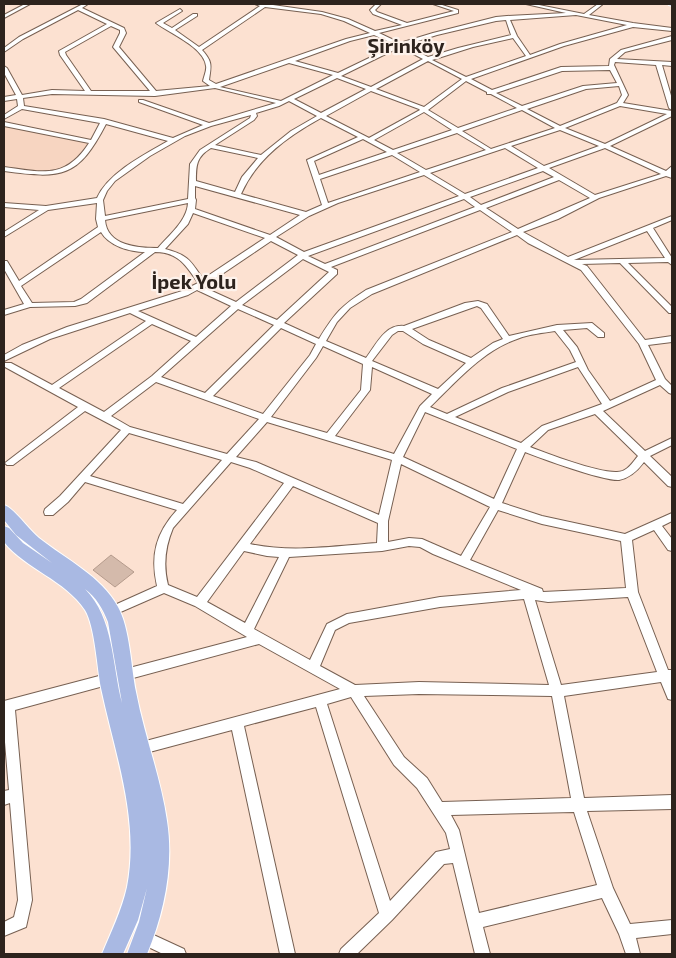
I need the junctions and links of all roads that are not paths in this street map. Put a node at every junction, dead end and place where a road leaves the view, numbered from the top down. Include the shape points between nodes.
1 (28, 4) edge
2 (86, 4) edge
3 (260, 4) edge
4 (380, 4) edge
5 (435, 4) edge
6 (528, 4) edge
7 (601, 4) edge
8 (77, 8) junction
9 (180, 10) dead end
10 (455, 13) junction
11 (574, 14) junction
12 (195, 15) dead end
13 (463, 16) dead end
14 (584, 16) junction
15 (4, 17) edge
16 (507, 17) junction
17 (346, 20) junction
18 (470, 20) dead end
19 (330, 23) dead end
20 (478, 23) junction
21 (111, 24) junction
22 (406, 24) junction
23 (633, 25) junction
24 (672, 29) edge
25 (172, 30) junction
26 (374, 32) junction
27 (514, 36) junction
28 (672, 39) edge
29 (647, 44) junction
30 (400, 45) junction
31 (672, 46) edge
32 (4, 50) edge
33 (199, 50) junction
34 (529, 57) junction
35 (428, 59) junction
36 (612, 60) junction
37 (287, 61) junction
38 (659, 64) junction
39 (672, 64) edge
40 (4, 68) edge
41 (611, 68) junction
42 (337, 75) junction
43 (464, 80) junction
44 (4, 83) edge
45 (664, 83) junction
46 (12, 84) junction
47 (621, 84) junction
48 (672, 85) edge
49 (214, 87) junction
50 (374, 88) junction
51 (88, 91) junction
52 (489, 93) junction
53 (155, 94) junction
54 (21, 96) junction
55 (4, 99) edge
56 (141, 101) dead end
57 (286, 101) junction
58 (619, 104) junction
59 (22, 108) junction
60 (672, 108) edge
61 (522, 109) junction
62 (424, 110) junction
63 (253, 113) junction
64 (672, 114) edge
65 (323, 115) junction
66 (4, 116) edge
67 (104, 121) junction
68 (4, 124) edge
69 (209, 125) junction
70 (560, 128) junction
71 (459, 131) junction
72 (366, 138) junction
73 (173, 140) junction
74 (94, 142) junction
75 (209, 146) junction
76 (506, 146) junction
77 (605, 146) junction
78 (491, 151) junction
79 (392, 152) junction
80 (264, 157) junction
81 (542, 167) junction
82 (4, 169) edge
83 (426, 172) junction
84 (671, 173) edge
85 (316, 178) junction
86 (560, 178) junction
87 (194, 183) junction
88 (236, 195) junction
89 (463, 196) junction
90 (595, 198) junction
91 (100, 200) junction
92 (193, 200) junction
93 (4, 205) edge
94 (326, 206) junction
95 (479, 207) junction
96 (46, 208) junction
97 (191, 210) junction
98 (306, 214) junction
99 (672, 218) edge
100 (100, 219) junction
101 (102, 228) junction
102 (649, 228) junction
103 (516, 232) junction
104 (4, 235) edge
105 (270, 237) junction
106 (156, 251) junction
107 (303, 255) junction
108 (572, 260) junction
109 (622, 261) junction
110 (671, 262) edge
111 (4, 263) edge
112 (325, 267) junction
113 (19, 284) junction
114 (199, 285) junction
115 (29, 305) junction
116 (236, 306) junction
117 (129, 310) junction
118 (672, 311) edge
119 (4, 312) edge
120 (152, 320) junction
121 (279, 324) junction
122 (557, 328) junction
123 (405, 329) junction
124 (601, 335) dead end
125 (672, 339) edge
126 (508, 340) junction
127 (198, 341) junction
128 (322, 343) junction
129 (643, 343) junction
130 (368, 361) junction
131 (6, 362) edge
132 (472, 362) junction
133 (580, 363) junction
134 (155, 378) junction
135 (661, 381) junction
136 (53, 388) junction
137 (672, 390) edge
138 (438, 393) junction
139 (207, 396) junction
140 (608, 405) junction
141 (85, 406) junction
142 (423, 408) junction
143 (597, 410) junction
144 (104, 417) junction
145 (448, 417) junction
146 (265, 418) junction
147 (127, 429) junction
148 (329, 437) junction
149 (672, 442) edge
150 (523, 447) junction
151 (644, 455) junction
152 (229, 457) junction
153 (397, 458) junction
154 (10, 464) dead end
155 (83, 478) junction
156 (291, 481) junction
157 (672, 483) edge
158 (496, 504) junction
159 (184, 508) junction
160 (4, 510) edge
161 (49, 512) dead end
162 (672, 517) edge
163 (383, 521) junction
164 (656, 525) junction
165 (6, 538) edge
166 (626, 538) junction
167 (241, 546) junction
168 (382, 546) junction
169 (672, 547) edge
170 (286, 553) junction
171 (464, 560) junction
172 (163, 588) junction
173 (632, 592) junction
174 (528, 594) junction
175 (548, 596) junction
176 (199, 603) junction
177 (112, 611) junction
178 (247, 632) junction
179 (261, 638) junction
180 (313, 667) junction
181 (125, 675) junction
182 (669, 676) edge
183 (107, 679) junction
184 (354, 691) junction
185 (557, 691) junction
186 (672, 695) edge
187 (320, 700) junction
188 (6, 706) edge
189 (236, 723) junction
190 (142, 748) junction
191 (10, 796) edge
192 (672, 802) edge
193 (579, 806) junction
194 (438, 809) junction
195 (457, 856) junction
196 (606, 890) junction
197 (387, 915) junction
198 (475, 921) junction
199 (672, 927) edge
200 (4, 929) edge
201 (626, 932) junction
202 (144, 938) junction
203 (112, 954) edge
204 (137, 954) edge
205 (179, 954) edge
206 (287, 954) edge
207 (346, 954) edge
208 (482, 954) edge
209 (633, 954) edge

1 - 15 street
2 - 8 street
3 - 17 street
3 - 33 street
4 - 22 street via 372,10 375,13
5 - 10 street via 456,10
6 - 11 street
7 - 14 street
8 - 21 street
8 - 32 street
9 - 25 street via 159,23
10 - 13 street
10 - 22 street
11 - 14 street
11 - 16 street
12 - 25 street
14 - 23 street
16 - 20 street
16 - 27 street
17 - 19 street
17 - 26 street
18 - 20 street
20 - 30 street
21 - 51 street via 62,51
21 - 53 street via 123,31 118,50
22 - 26 street
23 - 24 street
23 - 34 street via 562,44
25 - 33 street
26 - 30 street
26 - 37 street
27 - 34 street
27 - 35 street
28 - 29 street
29 - 31 street
29 - 36 street via 623,51
30 - 35 street
30 - 42 street
33 - 49 street via 209,67 206,81
34 - 43 street
35 - 43 street
35 - 50 street
36 - 38 street
36 - 41 street
37 - 42 street
37 - 49 street
38 - 39 street
38 - 45 street
40 - 46 street
41 - 47 street
41 - 52 street via 562,69
42 - 50 street
42 - 57 street
43 - 52 street
43 - 62 street
44 - 46 street
45 - 48 street
45 - 60 street
46 - 54 street
47 - 58 street via 625,95
47 - 61 street via 585,87
49 - 53 street
49 - 57 street
50 - 62 street
50 - 65 street
51 - 53 street
51 - 54 street
52 - 61 street
54 - 55 street
54 - 59 street
56 - 69 street
57 - 63 street
57 - 65 street
58 - 64 street
58 - 70 street
59 - 66 street
59 - 67 street
61 - 70 street
61 - 71 street
62 - 71 street
62 - 72 street
63 - 69 street
63 - 75 street via 252,120
64 - 77 street
65 - 72 street
65 - 80 street via 281,140
67 - 73 street
67 - 74 street
68 - 74 street
69 - 73 street
70 - 76 street
70 - 77 street
71 - 78 street
71 - 79 street
72 - 79 street
72 - 85 street via 310,160
73 - 91 street via 113,180
74 - 82 street via 82,161 61,171 43,174
75 - 80 street
75 - 87 street via 193,164
76 - 78 street
76 - 81 street
77 - 81 street
77 - 84 street
78 - 83 street
79 - 83 street
79 - 85 street
80 - 88 street via 247,171
81 - 86 street
81 - 89 street
83 - 89 street
83 - 94 street
84 - 90 street
85 - 94 street
86 - 90 street
86 - 95 street
87 - 88 street
87 - 92 street
88 - 98 street
89 - 95 street
89 - 107 street
90 - 103 street
91 - 96 street
91 - 100 street
92 - 97 street
92 - 100 street
93 - 96 street
94 - 98 street
95 - 103 street
95 - 112 street
96 - 104 street
97 - 105 street
97 - 106 street via 185,222
98 - 105 street
99 - 102 street
100 - 101 street
101 - 106 street via 108,238 118,244 135,250
101 - 113 street
102 - 108 street
102 - 110 street
103 - 108 street
103 - 128 street via 369,292 347,306
105 - 107 street
105 - 114 street
106 - 114 street via 184,258
106 - 115 street via 84,301
107 - 112 street
107 - 116 street
108 - 109 street
108 - 129 street via 584,268
109 - 110 street
109 - 118 street
111 - 113 street
112 - 121 street via 334,272
113 - 115 street
114 - 116 street
114 - 117 street via 177,296
115 - 119 street
116 - 121 street
116 - 127 street
117 - 120 street
117 - 131 street via 24,348
120 - 127 street
120 - 136 street
121 - 128 street
121 - 139 street
122 - 124 street via 589,325
122 - 126 street
122 - 133 street via 574,349
123 - 126 street via 478,303 484,306
123 - 130 street via 397,328 389,333
123 - 132 street
125 - 129 street
126 - 132 street
127 - 134 street
128 - 130 street
128 - 146 street
129 - 135 street
130 - 138 street
130 - 148 street via 365,390
131 - 136 street
132 - 138 street
133 - 140 street
133 - 145 street via 505,390
134 - 139 street
134 - 144 street
135 - 137 street
135 - 140 street
136 - 141 street
138 - 142 street
139 - 146 street
140 - 143 street
141 - 144 street
141 - 154 street
142 - 145 street
142 - 153 street
143 - 150 street via 545,428
143 - 151 street
144 - 147 street
145 - 150 street
146 - 148 street
146 - 152 street
147 - 152 street
147 - 155 street
148 - 153 street
149 - 151 street
150 - 151 street via 591,471 619,476 632,470
150 - 158 street
151 - 157 street
152 - 156 street
152 - 159 street
153 - 158 street
153 - 163 street
155 - 159 street
155 - 161 street
156 - 163 street
156 - 167 street
158 - 166 street via 542,520
158 - 171 street
159 - 172 street via 162,540 159,572
160 - 177 main road via 21,531 98,590
162 - 164 street
163 - 168 street
164 - 166 street
164 - 169 street
165 - 183 main road via 77,590 92,607
166 - 173 street
167 - 170 street
167 - 176 street
168 - 170 street
168 - 171 street via 422,543
170 - 178 street
171 - 175 street
172 - 176 street
172 - 177 street
173 - 175 street
173 - 182 street
174 - 175 street
174 - 180 street via 440,602 347,619 326,633
174 - 185 street
176 - 178 street
177 - 181 main road
178 - 179 street
179 - 180 street
179 - 181 street
180 - 184 street
181 - 183 street
181 - 190 main road
182 - 185 street
182 - 186 street
183 - 188 street
183 - 203 main road via 137,804 142,850 135,898
184 - 185 street via 419,688
184 - 187 street
184 - 194 street via 400,761 422,783
185 - 193 street
187 - 189 street
187 - 197 street
188 - 191 street
189 - 190 street
189 - 206 street
190 - 202 main road via 160,841 158,888
191 - 200 street via 25,900 20,922
192 - 193 street
193 - 194 street
193 - 196 street
194 - 195 street via 452,830
195 - 197 street via 441,857
195 - 198 street
196 - 198 street
196 - 201 street
197 - 207 street
198 - 208 street
199 - 201 street
201 - 209 street
202 - 204 main road
202 - 205 street

